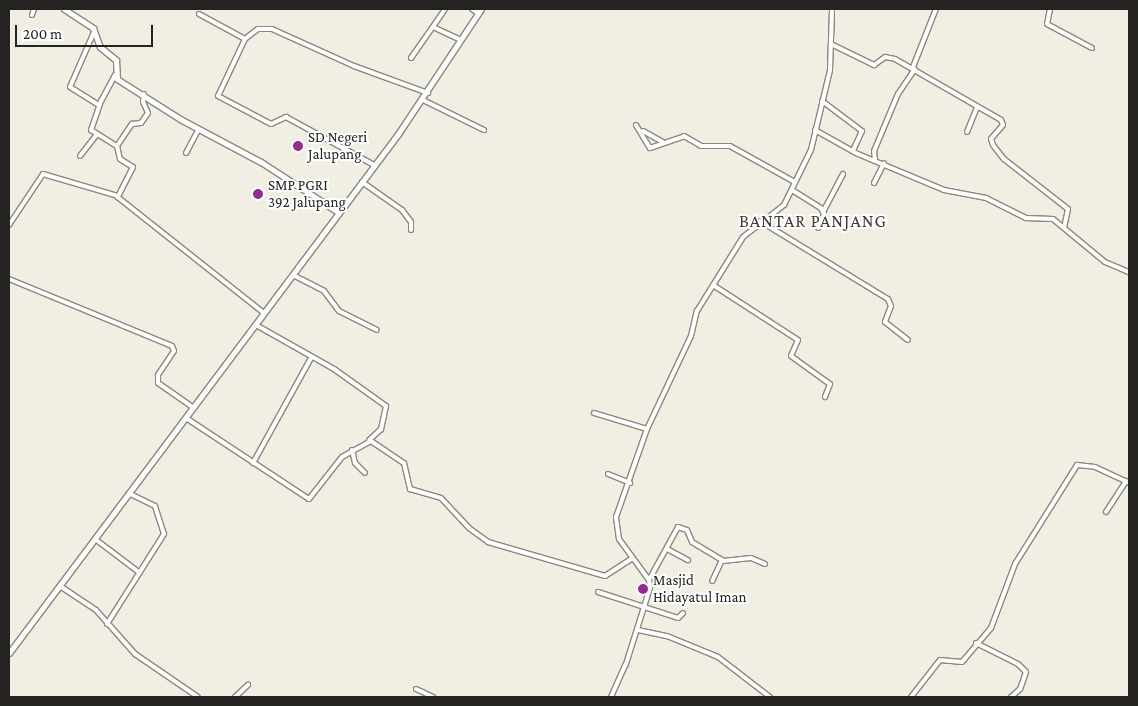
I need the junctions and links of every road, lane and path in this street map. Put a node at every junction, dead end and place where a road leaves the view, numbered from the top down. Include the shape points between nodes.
1 (34, 9) edge
2 (64, 9) edge
3 (445, 9) edge
4 (472, 9) edge
5 (832, 9) edge
6 (936, 9) edge
7 (1050, 9) edge
8 (480, 11) edge
9 (199, 14) dead end
10 (32, 15) dead end
11 (433, 28) junction
12 (95, 31) junction
13 (244, 39) junction
14 (461, 40) junction
15 (833, 45) junction
16 (1092, 48) dead end
17 (412, 58) dead end
18 (914, 68) junction
19 (115, 75) junction
20 (428, 93) junction
21 (144, 94) junction
22 (423, 100) junction
23 (822, 101) junction
24 (99, 105) junction
25 (977, 107) junction
26 (636, 125) dead end
27 (199, 129) junction
28 (484, 130) dead end
29 (815, 130) junction
30 (643, 131) junction
31 (966, 132) dead end
32 (96, 134) junction
33 (663, 142) junction
34 (117, 146) junction
35 (853, 150) junction
36 (186, 153) dead end
37 (80, 156) dead end
38 (875, 160) junction
39 (884, 163) junction
40 (374, 165) junction
41 (843, 174) dead end
42 (361, 181) junction
43 (795, 182) junction
44 (874, 184) dead end
45 (792, 190) junction
46 (118, 197) junction
47 (338, 212) junction
48 (823, 212) junction
49 (760, 221) junction
50 (9, 225) edge
51 (818, 228) dead end
52 (1064, 228) junction
53 (411, 230) dead end
54 (1129, 272) edge
55 (293, 275) junction
56 (9, 279) edge
57 (714, 285) junction
58 (265, 314) junction
59 (256, 325) junction
60 (377, 330) dead end
61 (908, 340) dead end
62 (311, 358) junction
63 (825, 397) dead end
64 (194, 408) junction
65 (594, 413) dead end
66 (186, 418) junction
67 (647, 429) junction
68 (367, 442) junction
69 (352, 450) junction
70 (253, 463) junction
71 (365, 473) dead end
72 (608, 474) dead end
73 (1127, 482) edge
74 (630, 483) junction
75 (130, 494) junction
76 (1106, 512) dead end
77 (95, 539) junction
78 (666, 549) junction
79 (633, 558) junction
80 (688, 560) dead end
81 (723, 561) junction
82 (765, 564) dead end
83 (140, 572) junction
84 (649, 580) junction
85 (712, 581) dead end
86 (60, 586) junction
87 (598, 592) dead end
88 (644, 605) junction
89 (683, 613) dead end
90 (107, 624) junction
91 (638, 630) junction
92 (976, 643) junction
93 (9, 653) edge
94 (248, 685) dead end
95 (416, 688) dead end
96 (198, 697) edge
97 (235, 697) edge
98 (433, 697) edge
99 (611, 697) edge
100 (770, 697) edge
101 (911, 697) edge
102 (1011, 697) edge

1 - 10 street
2 - 12 street
3 - 11 street
4 - 8 street
5 - 15 street
6 - 18 street
7 - 16 street via 1047,24
8 - 14 street
9 - 13 street
11 - 14 street
11 - 17 street
12 - 19 street via 100,47 117,62
12 - 24 street via 70,87
13 - 20 street via 258,30 272,29 354,66
13 - 40 street via 218,96 271,124 286,116
14 - 20 street
15 - 18 street via 874,65 886,57
15 - 23 street
18 - 25 street
18 - 38 street via 898,94 874,151
19 - 21 street
19 - 24 street
20 - 22 street
21 - 27 street
21 - 34 street via 143,102 148,113 141,123 132,124
22 - 28 street
22 - 40 street
23 - 29 street
23 - 35 street via 862,131
24 - 32 street via 91,130
25 - 31 street
25 - 52 street via 1002,123 991,140 1004,159 1068,209
26 - 30 street
27 - 36 street
27 - 47 street via 260,162
29 - 35 street
29 - 43 street via 811,150
30 - 33 street
30 - 33 street via 650,147
32 - 34 street
32 - 37 street
33 - 43 street via 684,136 700,146 730,146
34 - 46 street via 120,159 133,167
35 - 38 street
38 - 39 street
39 - 44 street
39 - 52 street via 955,194 986,198 1026,218 1053,219
40 - 42 street
41 - 48 street
42 - 47 street
42 - 53 street via 402,210 411,222
43 - 45 street
45 - 48 street
45 - 49 street via 781,208
46 - 50 street via 43,174
46 - 58 street
47 - 55 street
48 - 51 street
49 - 57 street via 743,237
49 - 61 street via 888,299 891,304 885,322
52 - 54 street via 1106,262
55 - 58 street
55 - 60 street via 324,291 339,311
56 - 64 street via 172,346 174,351 158,375 158,383
57 - 63 street via 798,340 791,356 830,384
57 - 67 street via 697,311 691,336
58 - 59 street
59 - 62 street
59 - 64 street
62 - 68 street via 386,406 379,432
62 - 70 street
64 - 66 street
65 - 67 street
66 - 70 street
66 - 75 street
67 - 74 street
68 - 69 street
68 - 79 street via 374,442 404,464 410,489 441,498 469,528 488,542 605,576
69 - 70 street via 342,457 311,499
69 - 71 street via 355,463
72 - 74 street
73 - 76 street
73 - 92 street via 1095,467 1077,465 1015,564 991,628
74 - 79 street via 616,526
75 - 77 street
75 - 83 street via 155,506 164,534
77 - 83 street
77 - 86 street
78 - 80 street
78 - 81 street via 678,527 687,530 692,542
78 - 84 street
79 - 84 street
81 - 82 street via 750,558
81 - 85 street
83 - 90 street
84 - 88 street
86 - 90 street via 96,610
86 - 93 street
87 - 88 street
88 - 89 street via 678,618
88 - 91 street
90 - 96 street via 134,654
91 - 99 street
91 - 100 street via 667,636 718,657
92 - 101 street via 962,662 940,660
92 - 102 street via 1018,664 1026,672 1020,689
94 - 97 street
95 - 98 street

